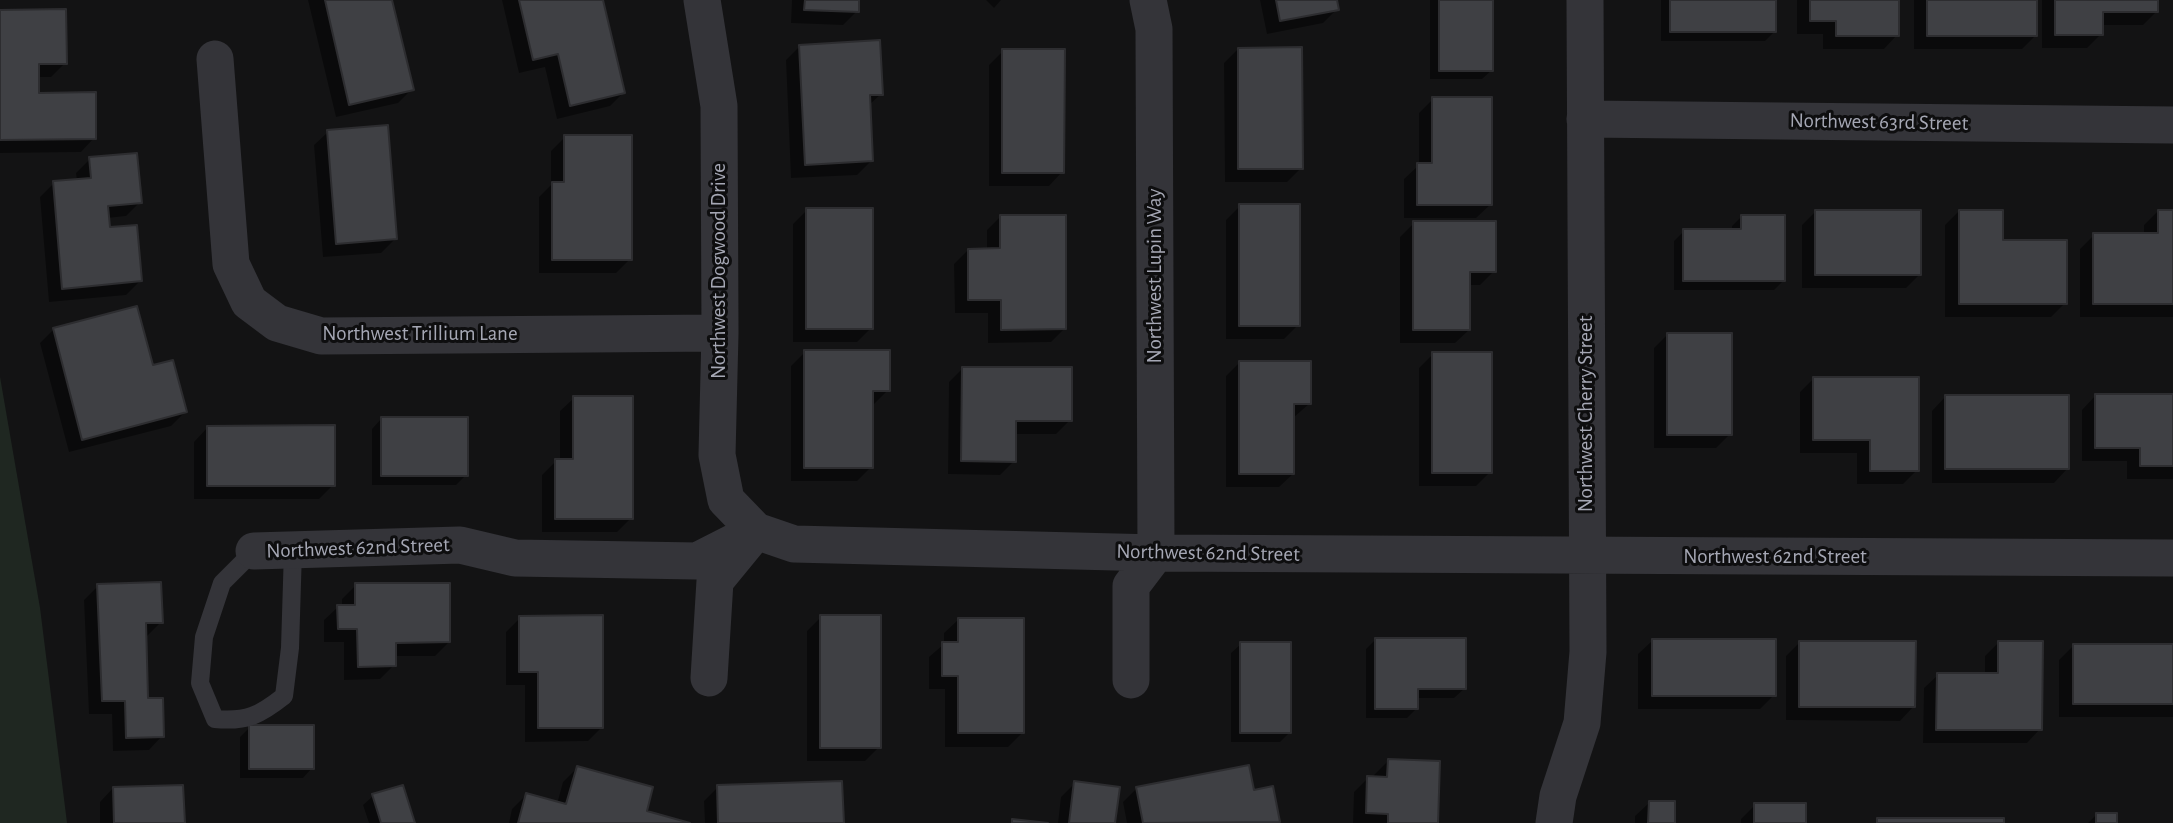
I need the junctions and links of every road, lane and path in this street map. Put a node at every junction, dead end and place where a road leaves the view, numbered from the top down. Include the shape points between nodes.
1 (702, 0) edge
2 (1147, 0) edge
3 (1585, 0) edge
4 (215, 59) dead end
5 (1585, 119) junction
6 (2173, 125) edge
7 (720, 333) junction
8 (756, 531) junction
9 (293, 550) junction
10 (254, 551) joint
11 (1156, 554) junction
12 (1586, 556) junction
13 (2173, 558) edge
14 (709, 678) dead end
15 (1131, 680) dead end
16 (1554, 823) edge

1 - 7 street, Northwest Dogwood Drive via 719,106
2 - 11 street, Northwest Lupin Way via 1154,29
3 - 5 street, Northwest Cherry Street
4 - 7 street, Northwest Trillium Lane via 231,264 249,302 277,323 321,336
5 - 6 street, Northwest 63rd Street
5 - 12 street, Northwest Cherry Street
7 - 8 street, Northwest Dogwood Drive via 716,454 726,500
8 - 9 street, Northwest 62nd Street via 697,562 514,558 460,545
8 - 11 street, Northwest 62nd Street via 794,544
8 - 14 street via 715,581
9 - 10 street, Northwest 62nd Street
9 - 10 lane via 284,696 261,714 215,719 200,683 204,637 222,583
11 - 12 street, Northwest 62nd Street
11 - 15 street via 1131,586
12 - 13 street, Northwest 62nd Street
12 - 16 street, Northwest Cherry Street via 1588,652 1582,723

